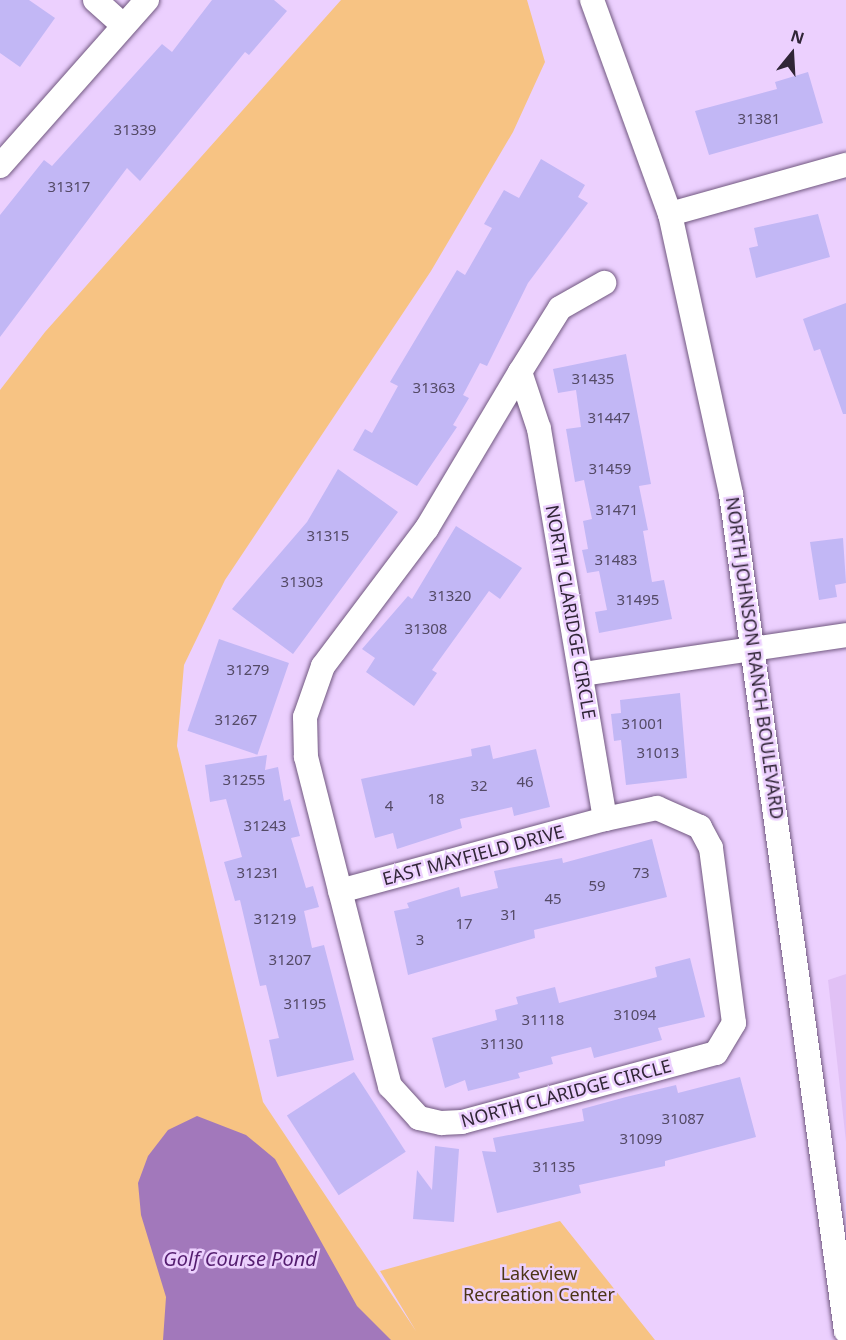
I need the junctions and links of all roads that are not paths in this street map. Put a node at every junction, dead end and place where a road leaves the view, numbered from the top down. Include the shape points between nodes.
1 (95, 0) edge
2 (147, 0) edge
3 (592, 0) edge
4 (123, 25) junction
5 (846, 165) edge
6 (0, 166) edge
7 (669, 214) junction
8 (604, 283) dead end
9 (520, 372) junction
10 (846, 634) edge
11 (754, 648) junction
12 (583, 674) junction
13 (605, 819) junction
14 (340, 891) junction
15 (846, 1331) edge

1 - 4 street
2 - 4 street
3 - 7 street, NORTH JOHNSON RANCH BOULEVARD
4 - 6 street
5 - 7 street
7 - 11 street, NORTH JOHNSON RANCH BOULEVARD via 707,369
8 - 9 street, NORTH CLARIDGE CIRCLE via 560,308
9 - 12 street, NORTH CLARIDGE CIRCLE via 539,429
9 - 14 street, NORTH CLARIDGE CIRCLE via 428,528 323,666 311,692 306,757
10 - 11 street
11 - 12 street
11 - 15 street, NORTH JOHNSON RANCH BOULEVARD
12 - 13 street, NORTH CLARIDGE CIRCLE
13 - 14 street, EAST MAYFIELD DRIVE
13 - 14 street, NORTH CLARIDGE CIRCLE via 657,807 676,811 700,826 711,848 734,1023 716,1053 462,1122 419,1118 390,1086

